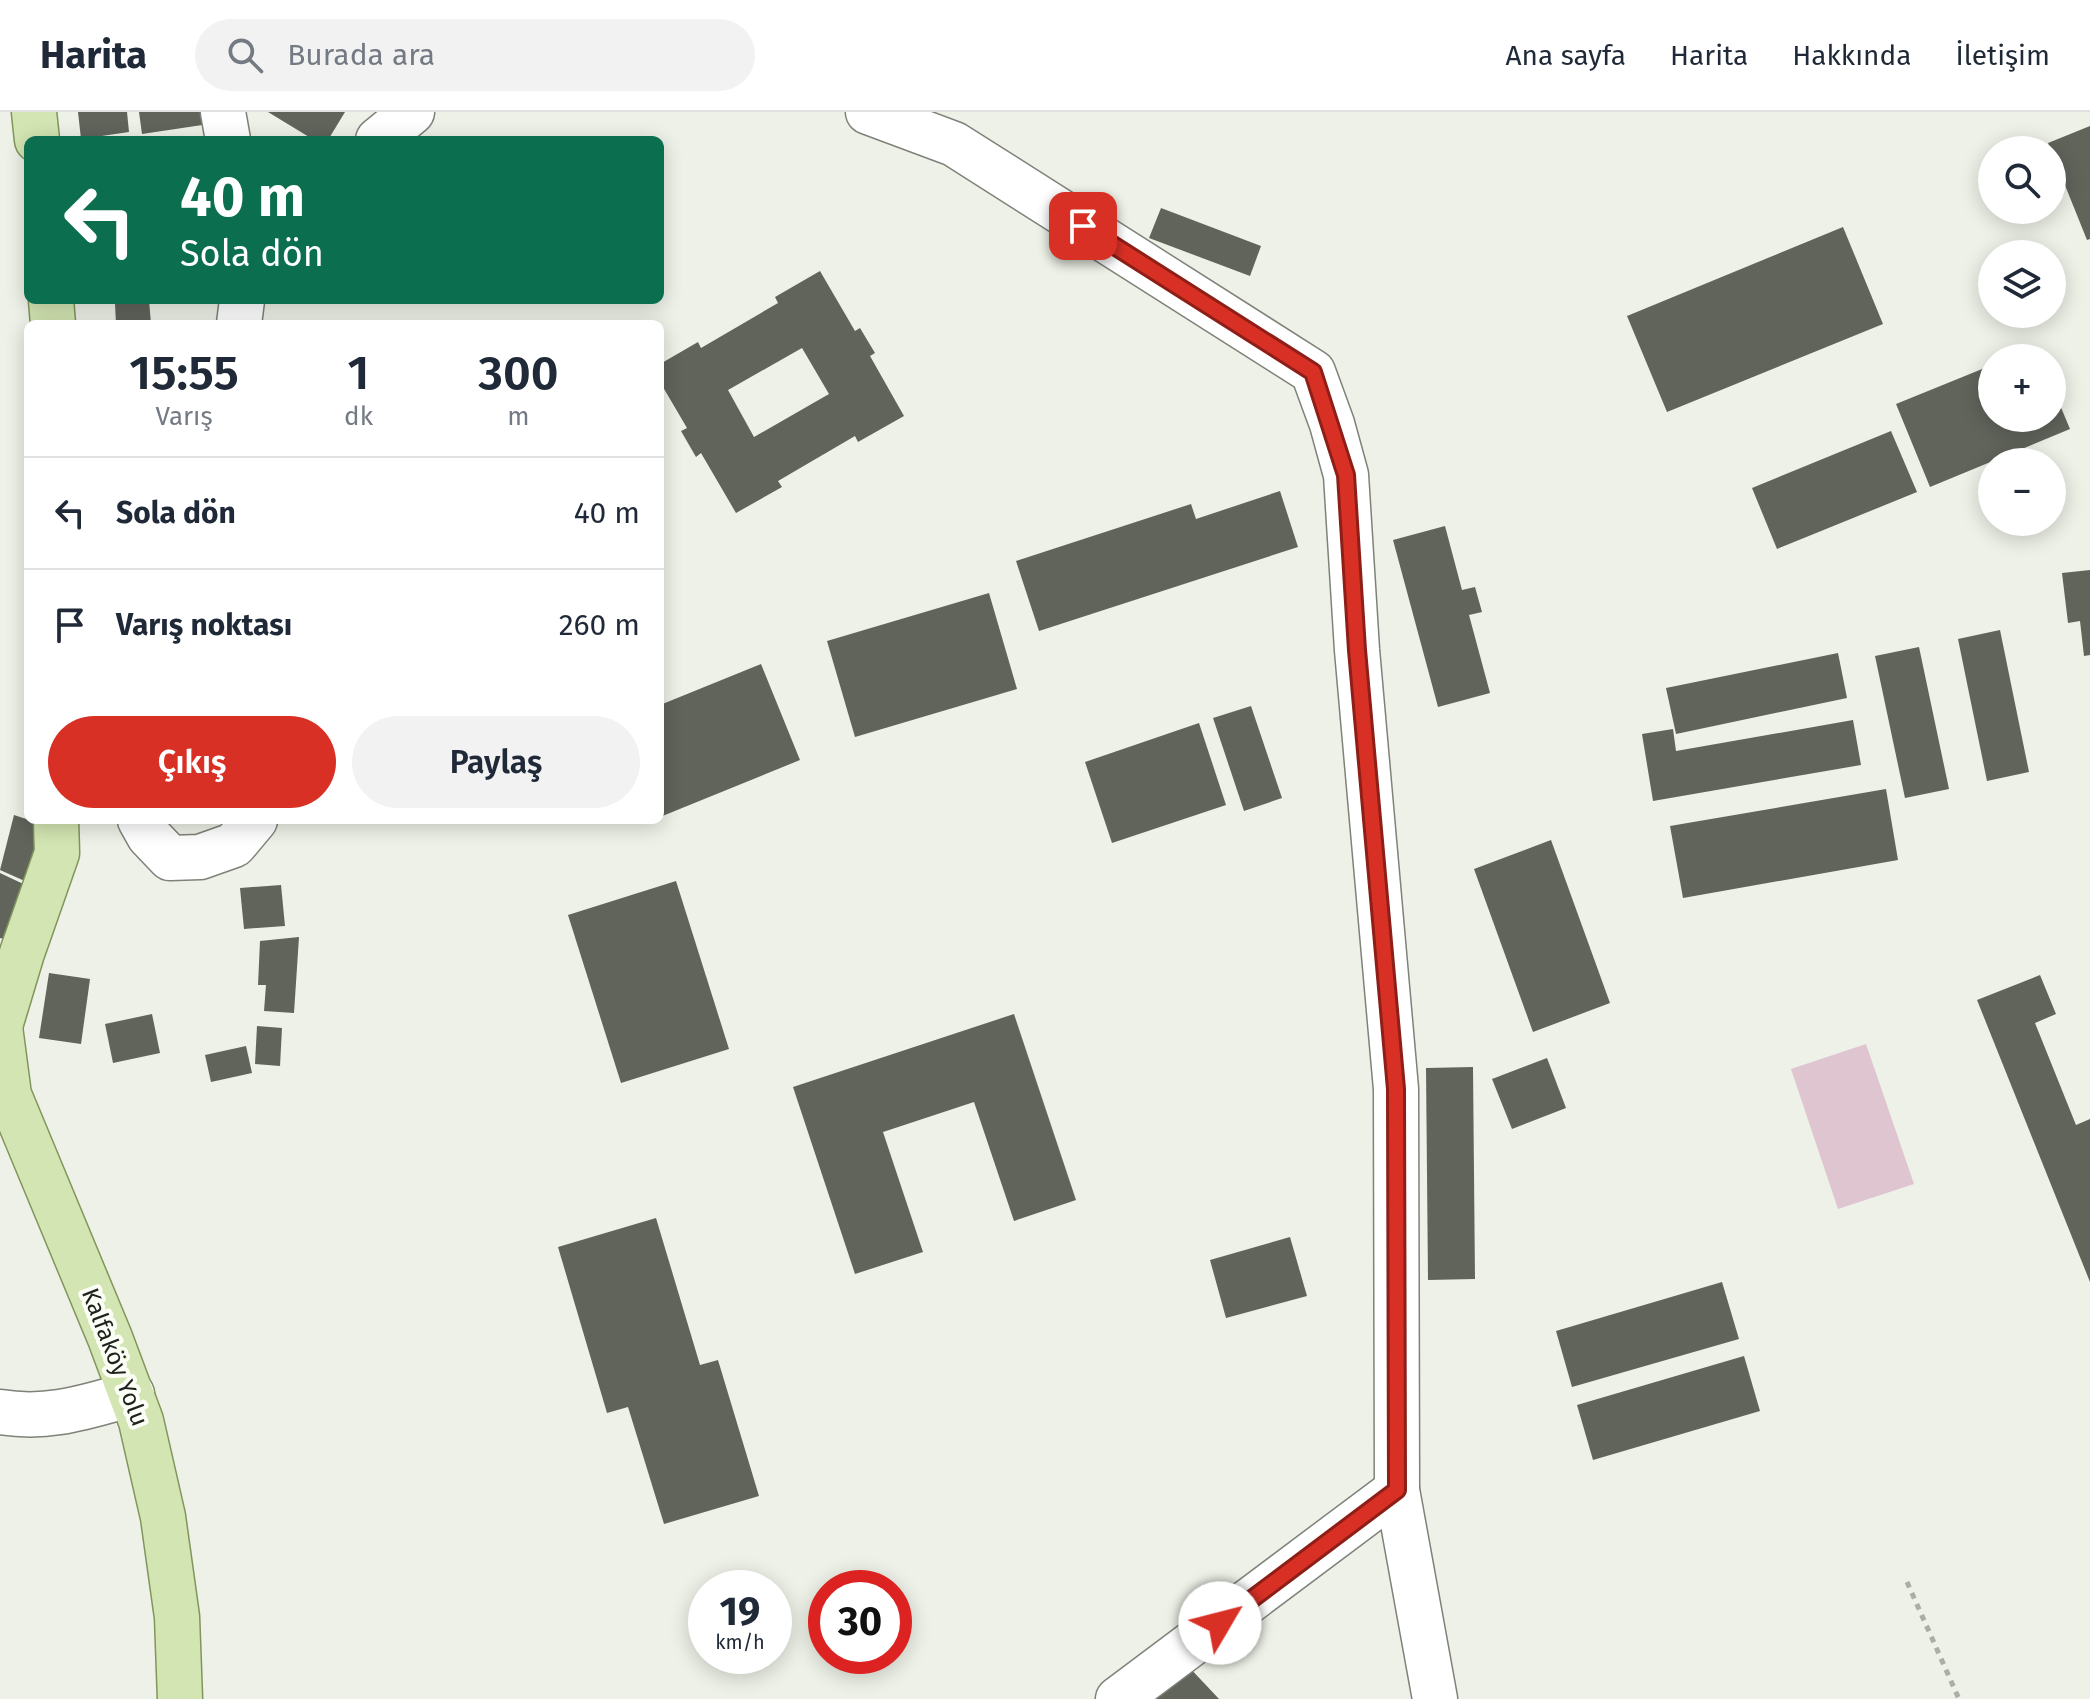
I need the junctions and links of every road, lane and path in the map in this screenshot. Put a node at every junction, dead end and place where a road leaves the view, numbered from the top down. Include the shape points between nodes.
1 (34, 112) edge
2 (223, 112) edge
3 (412, 112) edge
4 (868, 112) edge
5 (37, 136) edge
6 (227, 136) edge
7 (383, 136) edge
8 (56, 824) edge
9 (142, 824) edge
10 (252, 824) edge
11 (0, 1026) edge
12 (132, 1394) junction
13 (0, 1412) edge
14 (1397, 1490) junction
15 (1907, 1582) dead end
16 (180, 1699) edge
17 (1118, 1699) edge
18 (1435, 1699) edge
19 (1959, 1699) edge

1 - 5 main road
2 - 6 street
3 - 7 street
4 - 14 street via 954,144 1313,372 1346,475 1396,1089
8 - 11 main road, Kalfaköy Yolu via 57,853
9 - 10 street via 170,858 200,857 234,845
11 - 12 main road, Kalfaköy Yolu via 9,1095
12 - 13 street via 67,1413
12 - 16 main road, Kalfaköy Yolu via 163,1517 177,1617
14 - 17 street
14 - 18 street
15 - 19 path

